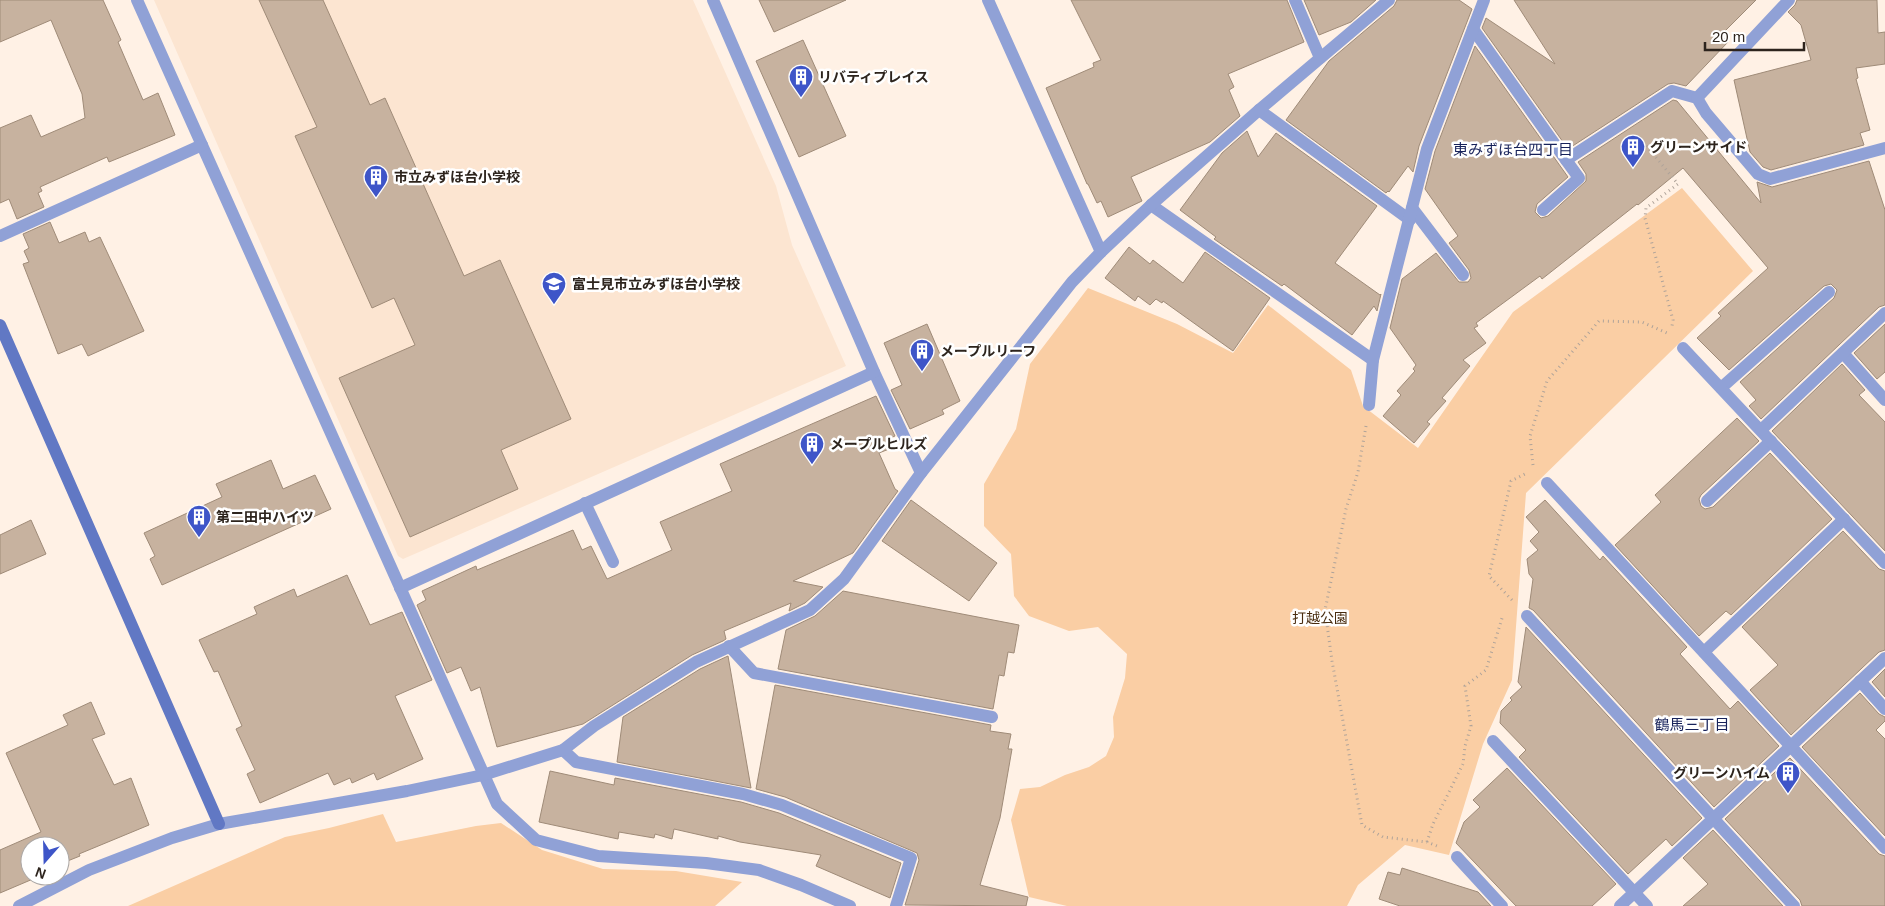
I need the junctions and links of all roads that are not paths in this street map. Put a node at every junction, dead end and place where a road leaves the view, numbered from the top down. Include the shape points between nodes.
1 (137, 0) edge
2 (713, 0) edge
3 (988, 0) edge
4 (1295, 0) edge
5 (1389, 0) edge
6 (1484, 0) edge
7 (1788, 0) edge
8 (1473, 29) junction
9 (1320, 58) junction
10 (1697, 98) junction
11 (1259, 110) junction
12 (202, 145) junction
13 (1885, 148) edge
14 (1566, 160) junction
15 (1152, 205) junction
16 (1543, 210) dead end
17 (1411, 214) junction
18 (0, 236) edge
19 (1100, 252) junction
20 (1463, 275) dead end
21 (1829, 292) dead end
22 (1885, 313) edge
23 (0, 325) edge
24 (1683, 348) dead end
25 (1843, 353) junction
26 (1373, 360) junction
27 (874, 372) junction
28 (1721, 388) junction
29 (1885, 400) edge
30 (1369, 405) road end
31 (1761, 430) junction
32 (1771, 441) junction
33 (921, 473) junction
34 (1547, 483) dead end
35 (1708, 501) dead end
36 (585, 503) junction
37 (1844, 519) junction
38 (613, 562) dead end
39 (1885, 562) edge
40 (400, 588) junction
41 (1527, 616) dead end
42 (729, 646) junction
43 (1704, 652) junction
44 (1885, 658) edge
45 (1860, 682) junction
46 (1885, 709) edge
47 (992, 717) dead end
48 (1493, 741) dead end
49 (1791, 746) junction
50 (563, 750) junction
51 (483, 775) junction
52 (1714, 818) junction
53 (220, 824) junction
54 (1885, 848) edge
55 (1457, 857) dead end
56 (1634, 892) junction
57 (19, 906) edge
58 (850, 906) edge
59 (896, 906) edge
60 (1502, 906) edge
61 (1620, 906) edge
62 (1647, 906) edge
63 (1794, 906) edge

1 - 12 street
2 - 27 street
3 - 19 street
4 - 9 street
5 - 9 street
6 - 8 street
7 - 10 street
8 - 14 street
8 - 17 street via 1427,149
9 - 11 street
10 - 13 street via 1758,174 1770,179
10 - 14 street via 1672,90
11 - 15 street
11 - 17 street
12 - 18 street
12 - 40 street
14 - 16 street via 1578,178
15 - 19 street
15 - 26 street
17 - 20 street
17 - 26 street
19 - 33 street via 1072,282
21 - 28 street
22 - 25 street
23 - 53 street
24 - 28 street
25 - 29 street
25 - 31 street
26 - 30 street
27 - 33 street
27 - 36 street
28 - 31 street
31 - 32 street
32 - 35 street
32 - 37 street
33 - 42 street via 844,579 817,604
34 - 43 street
36 - 38 street
36 - 40 street
37 - 39 street
37 - 43 street
40 - 51 street
41 - 52 street
42 - 47 street via 754,673
42 - 50 street via 696,662 594,726
43 - 49 street
44 - 45 street
45 - 46 street
45 - 49 street
48 - 56 street
49 - 52 street
49 - 54 street
50 - 51 street
50 - 59 street via 576,762 782,804 910,858
51 - 53 street
51 - 58 street via 497,804 536,840 598,856 760,870
52 - 56 street
52 - 63 street
53 - 57 street via 172,838 89,870
55 - 60 street
56 - 61 street
56 - 62 street

